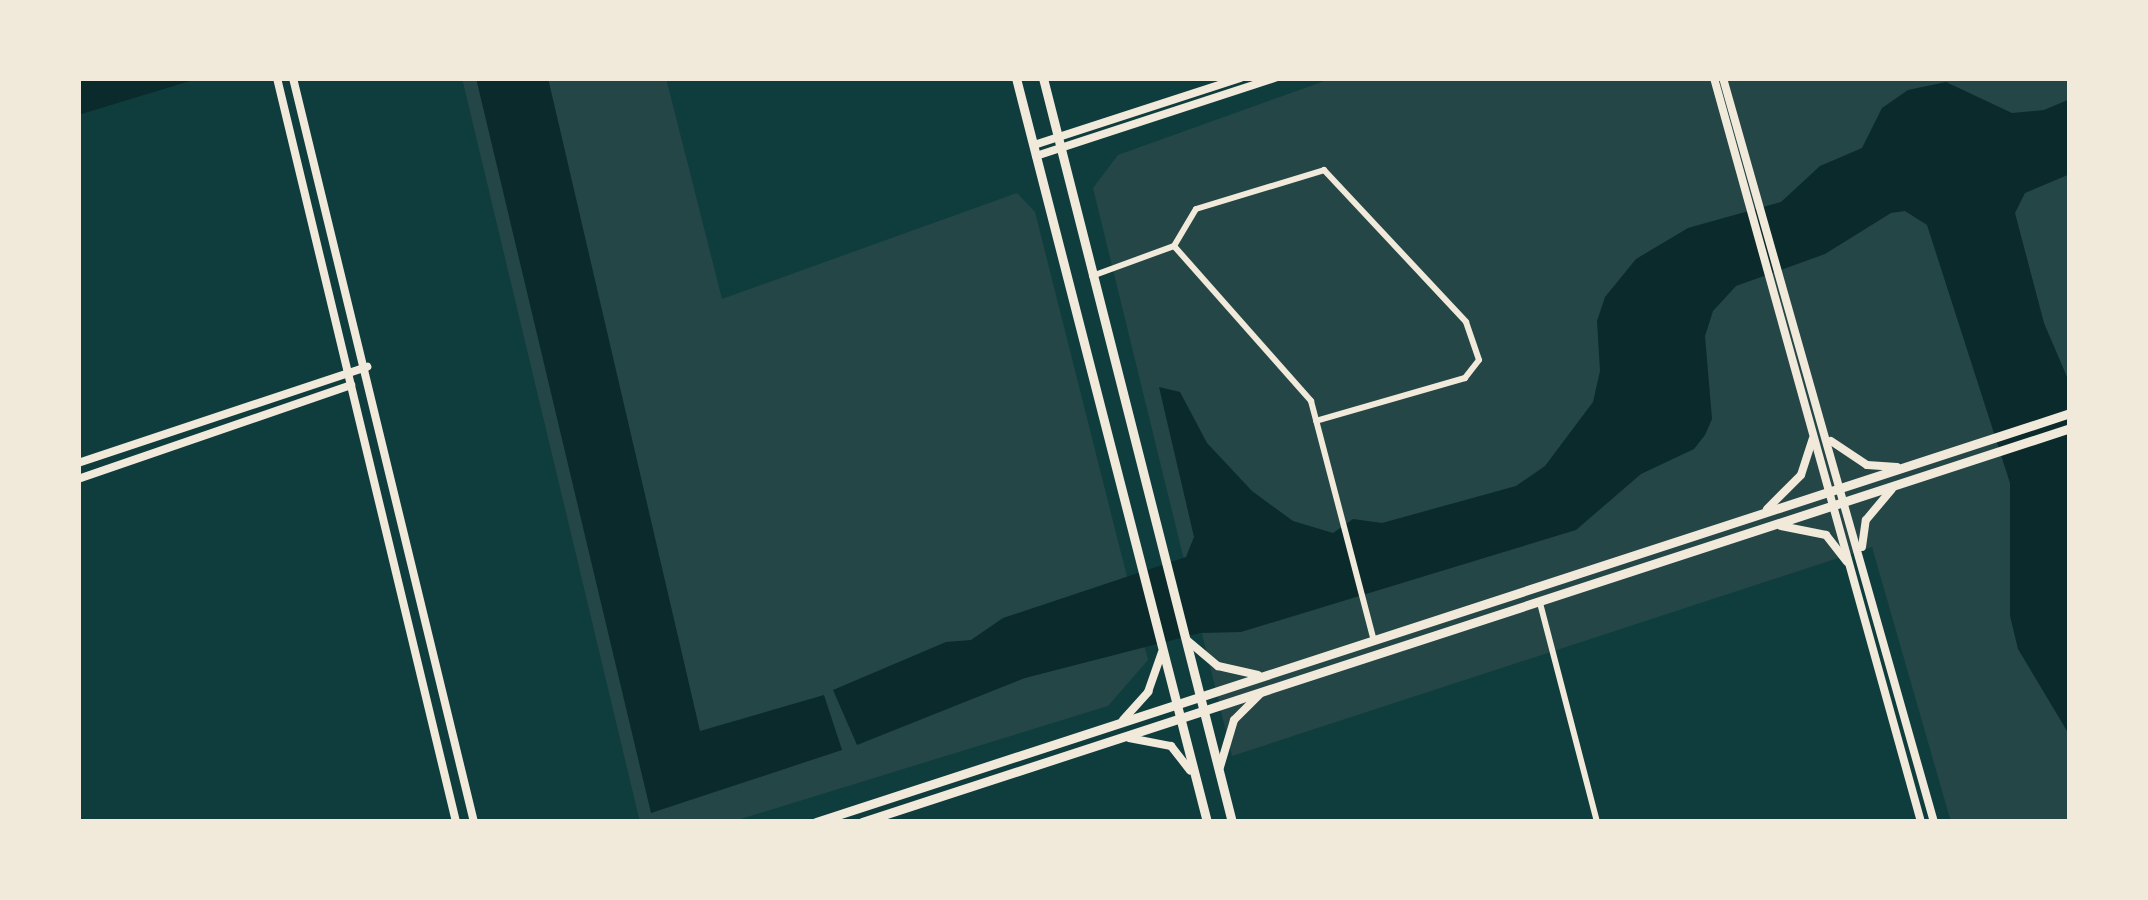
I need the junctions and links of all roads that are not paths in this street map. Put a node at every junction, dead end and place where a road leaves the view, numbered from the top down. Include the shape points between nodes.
1 (278, 78) edge
2 (293, 78) edge
3 (1016, 78) edge
4 (1043, 78) edge
5 (1240, 78) edge
6 (1275, 78) edge
7 (1714, 78) edge
8 (1723, 78) edge
9 (1060, 149) junction
10 (1035, 151) junction
11 (1751, 191) junction
12 (1174, 246) junction
13 (1092, 276) junction
14 (366, 367) junction
15 (348, 373) junction
16 (350, 385) junction
17 (2070, 413) edge
18 (1316, 421) junction
19 (1818, 426) junction
20 (2070, 428) edge
21 (78, 463) edge
22 (1910, 466) junction
23 (78, 479) edge
24 (1912, 480) junction
25 (1838, 497) junction
26 (1751, 519) junction
27 (1762, 529) junction
28 (1859, 573) junction
29 (1540, 603) junction
30 (1186, 637) junction
31 (1374, 641) junction
32 (1162, 648) junction
33 (1271, 674) junction
34 (1272, 688) junction
35 (1200, 698) junction
36 (1176, 705) junction
37 (1204, 710) junction
38 (1179, 718) junction
39 (1113, 733) junction
40 (1220, 775) junction
41 (1197, 784) junction
42 (844, 818) edge
43 (456, 822) edge
44 (474, 822) edge
45 (816, 822) edge
46 (862, 822) edge
47 (1207, 822) edge
48 (1232, 822) edge
49 (1597, 822) edge
50 (1922, 822) edge
51 (1934, 822) edge

1 - 15 street
2 - 14 street
3 - 10 main road
4 - 9 main road
5 - 10 street
6 - 9 street
7 - 11 street
8 - 11 street
9 - 10 street
9 - 13 main road
10 - 32 main road
11 - 19 street
12 - 13 street
12 - 18 street via 1310,400
12 - 18 street via 1196,209 1324,170 1466,322 1479,360 1465,378
13 - 30 main road
14 - 15 street
14 - 44 street
15 - 16 street
15 - 21 street
16 - 23 street
16 - 43 street
17 - 22 main road
18 - 31 street
19 - 22 street via 1851,459
19 - 25 street
19 - 26 street via 1802,475
20 - 24 main road
22 - 25 main road
24 - 25 main road
24 - 28 street via 1884,494 1866,520
25 - 26 main road
25 - 27 main road
25 - 28 street
26 - 31 main road
27 - 28 street via 1787,525 1826,535
27 - 29 main road
28 - 50 street
28 - 51 street
29 - 34 main road
29 - 49 street
30 - 33 street via 1235,673
30 - 35 main road
31 - 33 main road
32 - 36 main road
32 - 39 street via 1148,692
33 - 35 main road
34 - 37 main road
34 - 40 street via 1234,720
35 - 36 main road
35 - 37 main road
36 - 38 main road
36 - 39 main road
37 - 38 main road
37 - 40 main road
38 - 39 main road
38 - 41 main road
39 - 41 street via 1171,746
39 - 42 main road
39 - 46 main road
40 - 48 main road
41 - 47 main road
42 - 45 main road

